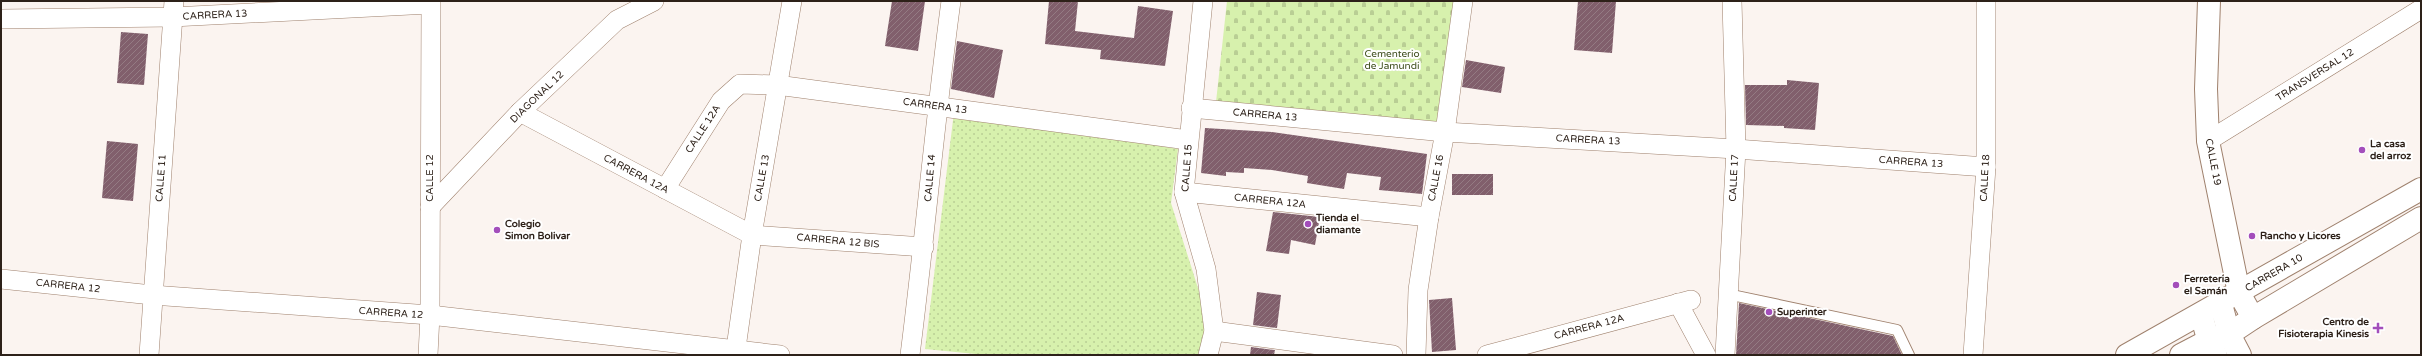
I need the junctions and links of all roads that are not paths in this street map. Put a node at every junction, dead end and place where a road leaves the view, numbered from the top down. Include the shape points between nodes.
1 (654, 1) edge
2 (792, 1) edge
3 (951, 1) edge
4 (1204, 1) edge
5 (1464, 1) edge
6 (1732, 1) edge
7 (1986, 1) edge
8 (2209, 1) edge
9 (429, 2) edge
10 (173, 9) edge
11 (2421, 9) edge
12 (1, 19) edge
13 (778, 85) junction
14 (937, 106) junction
15 (1191, 108) junction
16 (520, 112) junction
17 (1445, 132) junction
18 (1188, 140) junction
19 (2208, 141) junction
20 (1736, 149) junction
21 (1986, 167) junction
22 (665, 189) junction
23 (2421, 189) edge
24 (1184, 192) junction
25 (430, 207) junction
26 (1429, 218) junction
27 (2421, 218) edge
28 (752, 235) junction
29 (924, 247) junction
30 (1, 279) edge
31 (1727, 294) junction
32 (152, 296) junction
33 (2230, 298) junction
34 (2201, 314) junction
35 (430, 315) junction
36 (2253, 318) junction
37 (1214, 331) junction
38 (2229, 334) junction
39 (2212, 349) edge
40 (735, 353) edge
41 (149, 355) edge
42 (428, 355) edge
43 (780, 355) edge
44 (910, 355) edge
45 (1208, 355) edge
46 (1393, 355) edge
47 (1416, 355) edge
48 (1487, 355) edge
49 (1706, 355) edge
50 (1725, 355) edge
51 (1909, 355) edge
52 (1973, 355) edge
53 (2127, 355) edge
54 (2181, 355) edge
55 (2240, 355) edge

1 - 16 street, DIAGONAL 12 via 616,20
2 - 13 street, CALLE 13
3 - 14 street, CALLE 14
4 - 15 street, CALLE 15
5 - 17 street, CALLE 16
6 - 20 street, CALLE 17
7 - 21 street, CALLE 18
8 - 19 main road, CALLE 19 via 2206,89
9 - 10 street, CARRERA 13
9 - 25 street, CALLE 12
10 - 12 street, CARRERA 13
10 - 32 street, CALLE 11
11 - 19 street, TRANSVERSAL 12
13 - 14 street, CARRERA 13
13 - 22 street, CALLE 12A via 740,84 722,101
13 - 28 street, CALLE 13
14 - 18 street, CARRERA 13
14 - 29 street, CALLE 14
15 - 17 street, CARRERA 13
15 - 18 street, CALLE 15
16 - 22 street, CARRERA 12A
16 - 25 street, DIAGONAL 12
17 - 20 street, CARRERA 13
17 - 26 street, CALLE 16
18 - 24 street, CALLE 15
19 - 33 main road, CALLE 19
20 - 21 street, CARRERA 13
20 - 31 street, CALLE 17
21 - 52 street, CALLE 18
22 - 28 street, CARRERA 12A
23 - 33 main road, CARRERA 10
24 - 26 street, CARRERA 12A
24 - 37 street, CALLE 15 via 1206,268
25 - 35 street, CALLE 12
26 - 47 street, CALLE 16 via 1418,290
27 - 36 main road
28 - 29 street, CARRERA 12 BIS
28 - 40 street, CALLE 13
29 - 44 street, CALLE 14
30 - 32 street, CARRERA 12
31 - 50 street, CALLE 17
31 - 51 lane via 1896,330
32 - 35 street, CARRERA 12
32 - 41 street, CALLE 11
33 - 34 main road, CARRERA 10
33 - 36 main road, CALLE 19
33 - 38 main road, CALLE 19
34 - 39 main road
34 - 53 main road, CARRERA 10
35 - 40 street, CARRERA 12
35 - 42 street, CALLE 12
36 - 38 main road
37 - 45 street, CALLE 15
37 - 46 street
38 - 39 main road
38 - 55 main road, CALLE 19
39 - 54 main road
40 - 43 street, CARRERA 12
48 - 49 street, CARRERA 12A via 1684,302

